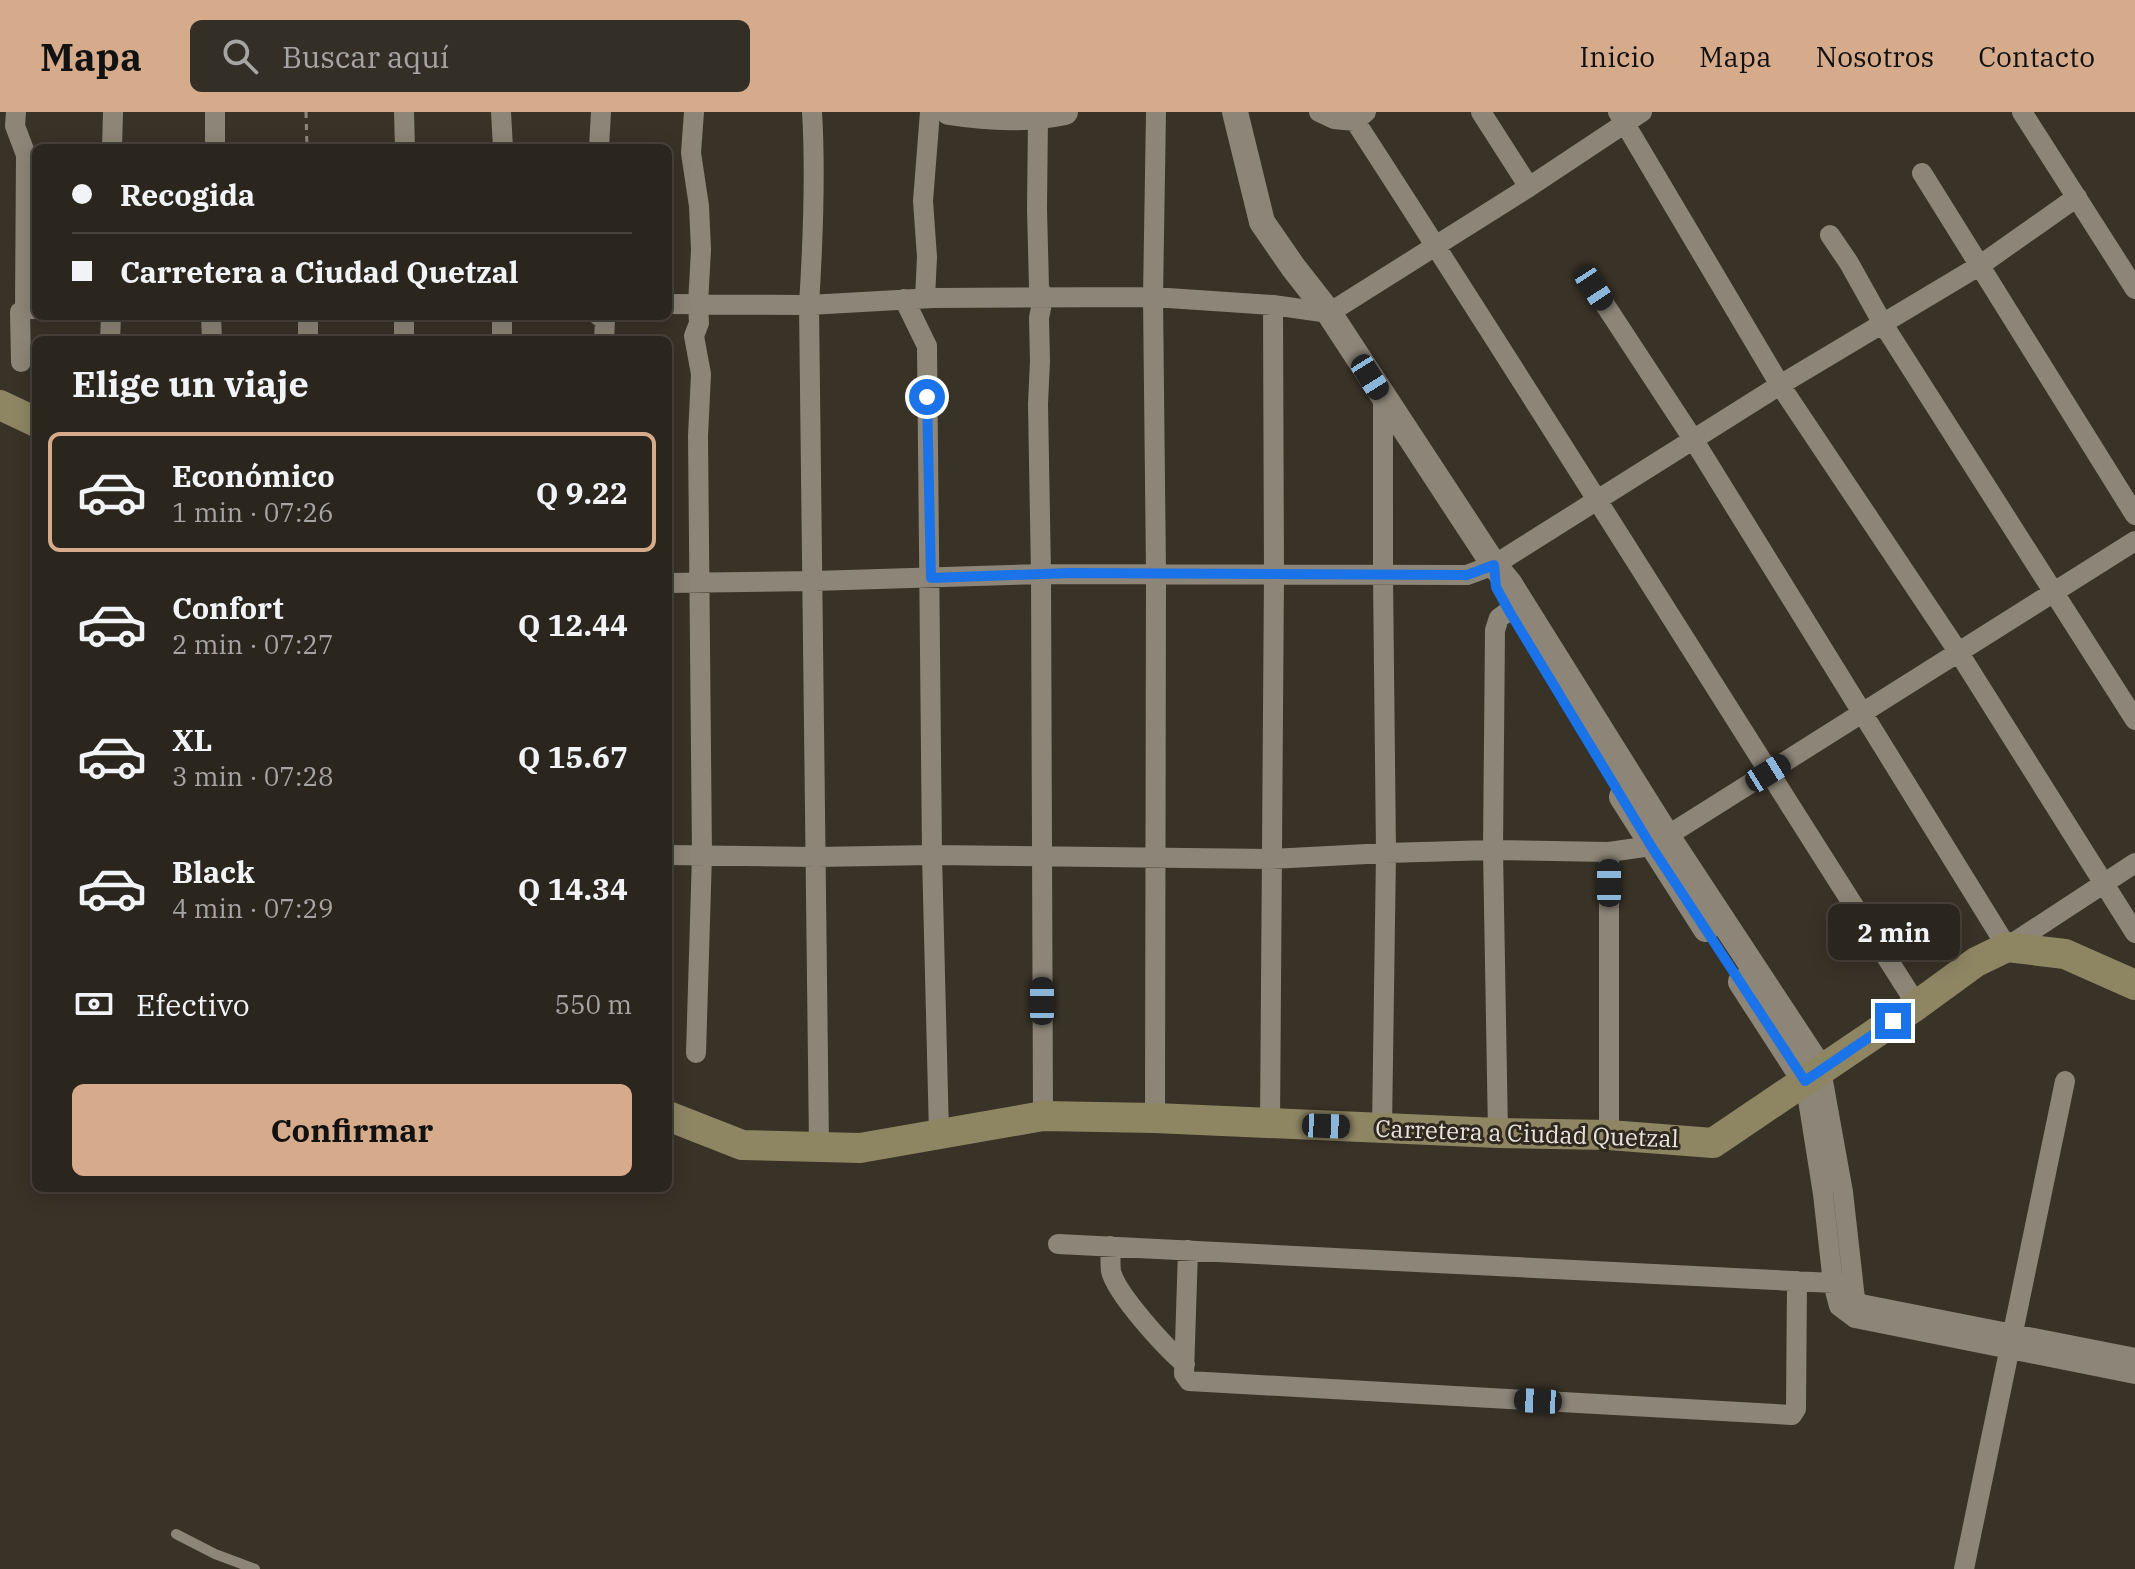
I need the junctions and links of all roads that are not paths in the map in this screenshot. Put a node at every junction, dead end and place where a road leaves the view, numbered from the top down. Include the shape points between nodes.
1 (16, 112) edge
2 (113, 112) edge
3 (215, 112) edge
4 (404, 112) edge
5 (501, 112) edge
6 (601, 112) edge
7 (694, 112) edge
8 (812, 112) edge
9 (930, 112) edge
10 (1156, 112) edge
11 (1235, 112) edge
12 (1481, 112) edge
13 (2022, 112) edge
14 (965, 113) edge
15 (1056, 114) edge
16 (1340, 115) edge
17 (1628, 116) edge
18 (112, 144) edge
19 (215, 144) edge
20 (405, 144) edge
21 (503, 144) edge
22 (599, 144) edge
23 (1922, 173) dead end
24 (1529, 187) junction
25 (2077, 197) junction
26 (1830, 235) dead end
27 (1435, 245) junction
28 (1979, 266) junction
29 (1594, 288) dead end
30 (2135, 289) edge
31 (1153, 297) junction
32 (1043, 298) junction
33 (915, 299) junction
34 (672, 304) edge
35 (698, 304) junction
36 (809, 305) junction
37 (1273, 305) junction
38 (31, 309) edge
39 (1329, 313) junction
40 (1883, 324) junction
41 (21, 362) dead end
42 (1780, 385) junction
43 (1383, 399) junction
44 (0, 405) edge
45 (32, 420) edge
46 (1693, 439) junction
47 (1596, 500) junction
48 (2135, 515) edge
49 (2135, 541) edge
50 (1494, 565) junction
51 (1156, 573) junction
52 (1041, 574) junction
53 (1274, 575) junction
54 (1383, 576) junction
55 (931, 578) junction
56 (813, 581) junction
57 (672, 583) edge
58 (699, 583) junction
59 (2054, 594) junction
60 (1515, 606) junction
61 (1959, 653) junction
62 (1863, 713) junction
63 (2135, 720) edge
64 (1768, 773) junction
65 (1659, 841) junction
66 (1493, 850) junction
67 (1609, 852) junction
68 (1386, 853) junction
69 (672, 855) edge
70 (702, 855) junction
71 (932, 855) junction
72 (816, 857) junction
73 (1041, 857) junction
74 (1155, 858) junction
75 (1271, 859) junction
76 (2135, 863) edge
77 (2103, 882) junction
78 (2135, 933) edge
79 (2007, 947) junction
80 (2135, 985) edge
81 (1917, 1005) junction
82 (696, 1053) dead end
83 (1813, 1076) junction
84 (2065, 1081) dead end
85 (1043, 1116) junction
86 (672, 1118) edge
87 (1155, 1118) junction
88 (1270, 1124) junction
89 (1382, 1128) junction
90 (1498, 1133) junction
91 (939, 1134) junction
92 (1609, 1135) junction
93 (819, 1147) junction
94 (1058, 1244) dead end
95 (1110, 1246) junction
96 (1188, 1250) junction
97 (1797, 1281) junction
98 (1843, 1284) junction
99 (2011, 1341) junction
100 (2135, 1358) edge
101 (1185, 1364) junction
102 (2135, 1374) edge
103 (176, 1534) dead end
104 (255, 1569) edge
105 (1964, 1569) edge

1 - 38 street via 15,126 26,155
2 - 18 street
3 - 19 street
4 - 20 street
5 - 21 street
6 - 22 street
7 - 35 street via 691,153 701,250
8 - 36 street
9 - 33 street via 923,201 927,257
10 - 31 street
11 - 39 street via 1262,222
12 - 24 street
13 - 25 street
14 - 15 street
15 - 32 street via 1037,209
16 - 27 street
17 - 24 street
17 - 42 street
23 - 28 street
24 - 27 street
25 - 28 street
25 - 30 street
26 - 40 street
27 - 39 street
27 - 47 street
28 - 40 street
28 - 48 street
29 - 46 street
31 - 32 street
31 - 37 street
31 - 51 street
32 - 33 street
32 - 52 street via 1038,404
33 - 36 street
33 - 55 street via 927,346
34 - 35 street
35 - 36 street
35 - 58 street via 694,336 701,374
36 - 56 street
37 - 39 street
37 - 53 street
38 - 41 street via 20,312
39 - 43 street
40 - 42 street
40 - 59 street
42 - 46 street
42 - 61 street
43 - 50 street
43 - 54 street
44 - 45 main road
46 - 47 street
46 - 62 street
47 - 50 street
47 - 64 street
49 - 59 street
50 - 54 street via 1467,575
50 - 60 street via 1496,587
51 - 52 street
51 - 53 street
51 - 74 street
52 - 55 street
52 - 73 street
53 - 54 street
53 - 75 street
54 - 68 street
55 - 56 street
55 - 71 street
56 - 58 street
56 - 72 street
57 - 58 street
58 - 70 street
59 - 61 street
59 - 63 street
60 - 65 street
60 - 66 street via 1499,618 1495,630
61 - 62 street
61 - 77 street
62 - 64 street
62 - 79 street
64 - 65 street
64 - 81 street
65 - 67 street
65 - 83 street
66 - 67 street
66 - 68 street
66 - 90 street
67 - 92 street
68 - 75 street
68 - 89 street
69 - 70 street
70 - 72 street
70 - 82 street
71 - 72 street
71 - 73 street
71 - 91 street
72 - 93 street
73 - 74 street
73 - 85 street
74 - 75 street
74 - 87 street
75 - 88 street
76 - 77 street
77 - 78 street
77 - 79 street
79 - 80 main road via 2065,954
79 - 81 main road, Carretera a Ciudad Quetzal via 1976,962
81 - 83 main road, Carretera a Ciudad Quetzal
83 - 92 main road, Carretera a Ciudad Quetzal via 1713,1143
83 - 98 street
84 - 99 street
85 - 87 main road, Carretera a Ciudad Quetzal
85 - 91 main road, Carretera a Ciudad Quetzal
86 - 93 main road, Carretera a Ciudad Quetzal via 742,1145
87 - 88 main road, Carretera a Ciudad Quetzal
88 - 89 main road, Carretera a Ciudad Quetzal
89 - 90 main road, Carretera a Ciudad Quetzal
90 - 92 main road, Carretera a Ciudad Quetzal
91 - 93 main road, Carretera a Ciudad Quetzal via 860,1148
94 - 95 street
95 - 96 street
95 - 101 street via 1111,1274 1126,1301
96 - 97 street
96 - 101 street
97 - 98 street
97 - 101 street via 1792,1415 1189,1381
98 - 99 street via 1839,1306 1855,1318
99 - 100 street
99 - 102 street
99 - 105 street
103 - 104 lane

